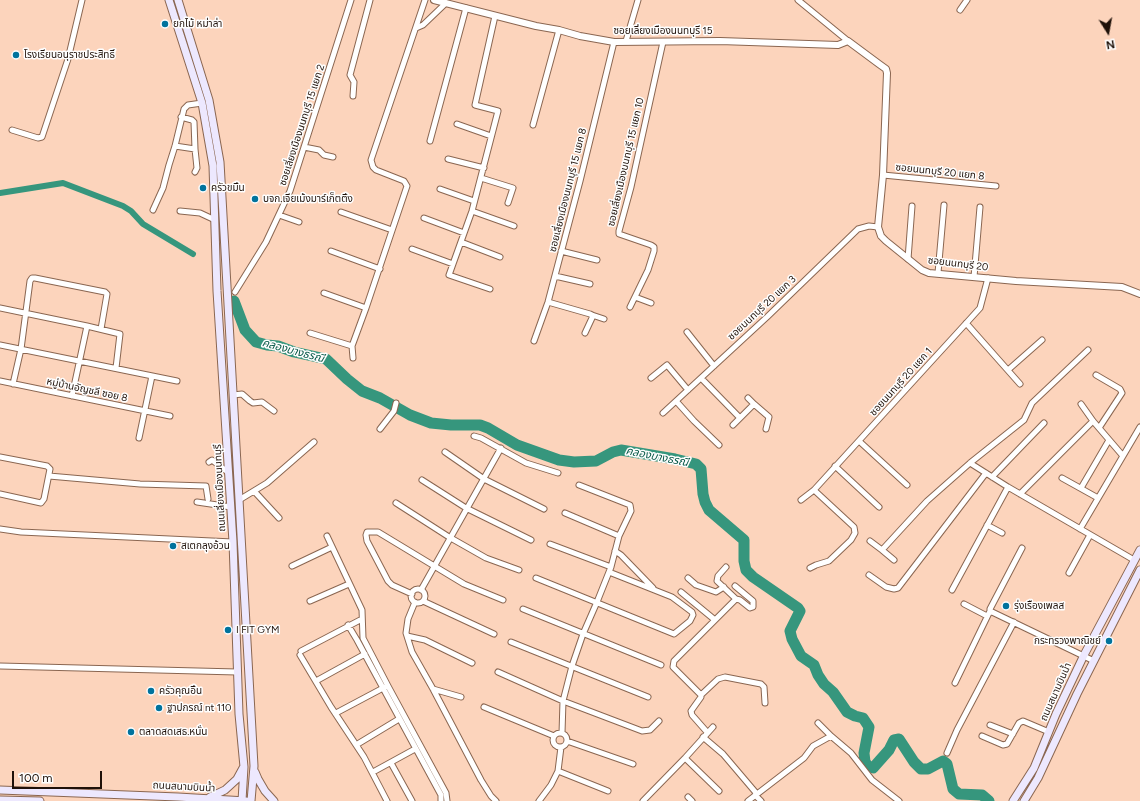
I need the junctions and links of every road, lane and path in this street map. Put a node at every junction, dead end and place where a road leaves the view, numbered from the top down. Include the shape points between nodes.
1 (82, 0) edge
2 (169, 0) edge
3 (178, 0) edge
4 (351, 0) edge
5 (370, 0) edge
6 (425, 0) edge
7 (434, 0) edge
8 (638, 0) edge
9 (798, 0) edge
10 (966, 0) edge
11 (446, 3) junction
12 (466, 8) junction
13 (960, 10) dead end
14 (495, 16) junction
15 (416, 28) junction
16 (559, 30) junction
17 (626, 41) junction
18 (848, 41) junction
19 (614, 42) junction
20 (663, 42) junction
21 (353, 96) dead end
22 (202, 103) junction
23 (181, 117) junction
24 (457, 124) dead end
25 (533, 125) dead end
26 (12, 130) dead end
27 (491, 136) junction
28 (430, 141) dead end
29 (175, 146) junction
30 (304, 147) junction
31 (195, 149) junction
32 (333, 157) dead end
33 (448, 159) dead end
34 (484, 168) junction
35 (195, 172) dead end
36 (883, 175) junction
37 (481, 178) junction
38 (996, 186) dead end
39 (440, 190) dead end
40 (474, 201) junction
41 (508, 203) dead end
42 (944, 205) dead end
43 (912, 206) dead end
44 (980, 207) dead end
45 (153, 210) dead end
46 (180, 211) dead end
47 (472, 211) junction
48 (341, 212) dead end
49 (279, 215) junction
50 (424, 218) dead end
51 (215, 220) junction
52 (299, 222) dead end
53 (514, 226) dead end
54 (878, 227) junction
55 (392, 230) junction
56 (464, 233) junction
57 (461, 242) junction
58 (412, 250) dead end
59 (561, 251) junction
60 (331, 252) dead end
61 (500, 257) dead end
62 (908, 259) junction
63 (597, 260) dead end
64 (453, 264) junction
65 (380, 269) junction
66 (938, 273) junction
67 (555, 276) junction
68 (974, 277) junction
69 (988, 278) junction
70 (590, 284) dead end
71 (490, 289) dead end
72 (235, 292) dead end
73 (324, 293) dead end
74 (1140, 294) edge
75 (635, 297) junction
76 (548, 302) junction
77 (651, 303) dead end
78 (630, 307) dead end
79 (0, 308) edge
80 (366, 308) junction
81 (26, 314) junction
82 (592, 315) junction
83 (604, 318) dead end
84 (966, 323) junction
85 (87, 326) junction
86 (101, 329) junction
87 (687, 332) dead end
88 (310, 333) dead end
89 (586, 333) dead end
90 (1042, 340) dead end
91 (534, 341) dead end
92 (0, 345) edge
93 (352, 346) junction
94 (20, 349) junction
95 (1088, 350) dead end
96 (353, 358) dead end
97 (79, 361) junction
98 (714, 366) junction
99 (116, 368) junction
100 (1008, 370) junction
101 (1096, 375) dead end
102 (152, 376) junction
103 (651, 378) dead end
104 (701, 378) junction
105 (0, 381) edge
106 (177, 381) dead end
107 (13, 384) junction
108 (1020, 384) dead end
109 (224, 389) junction
110 (688, 390) junction
111 (233, 395) junction
112 (72, 396) junction
113 (748, 398) dead end
114 (676, 401) junction
115 (396, 404) dead end
116 (754, 404) junction
117 (1081, 404) dead end
118 (274, 410) dead end
119 (145, 411) junction
120 (663, 413) dead end
121 (170, 416) dead end
122 (740, 418) junction
123 (1093, 421) junction
124 (1044, 423) dead end
125 (733, 425) dead end
126 (1140, 427) edge
127 (1099, 428) junction
128 (380, 429) dead end
129 (766, 430) dead end
130 (474, 436) dead end
131 (139, 438) dead end
132 (1109, 440) junction
133 (859, 441) junction
134 (314, 442) dead end
135 (719, 445) dead end
136 (501, 448) junction
137 (445, 452) dead end
138 (1123, 456) junction
139 (0, 457) edge
140 (208, 462) dead end
141 (970, 463) junction
142 (835, 466) junction
143 (229, 473) junction
144 (986, 473) junction
145 (558, 474) dead end
146 (49, 476) junction
147 (992, 477) junction
148 (1062, 478) dead end
149 (484, 479) junction
150 (422, 480) dead end
151 (579, 485) dead end
152 (907, 485) dead end
153 (1008, 487) junction
154 (1081, 488) junction
155 (814, 490) junction
156 (254, 491) junction
157 (0, 494) edge
158 (1020, 494) junction
159 (1098, 498) junction
160 (208, 499) dead end
161 (239, 500) junction
162 (801, 500) dead end
163 (197, 502) dead end
164 (396, 503) dead end
165 (231, 507) junction
166 (879, 507) dead end
167 (466, 508) junction
168 (544, 508) dead end
169 (565, 513) dead end
170 (279, 518) dead end
171 (987, 525) junction
172 (0, 529) edge
173 (1080, 529) junction
174 (1002, 533) dead end
175 (1090, 535) junction
176 (327, 536) dead end
177 (619, 536) junction
178 (449, 537) junction
179 (531, 540) dead end
180 (870, 541) dead end
181 (233, 542) junction
182 (550, 544) dead end
183 (332, 547) junction
184 (1022, 548) dead end
185 (882, 550) junction
186 (1140, 550) edge
187 (615, 551) junction
188 (894, 560) dead end
189 (1134, 560) junction
190 (292, 566) dead end
191 (433, 566) junction
192 (726, 567) dead end
193 (810, 568) dead end
194 (610, 569) junction
195 (519, 570) dead end
196 (1140, 570) edge
197 (1069, 573) dead end
198 (869, 574) dead end
199 (536, 578) dead end
200 (688, 578) dead end
201 (349, 584) junction
202 (735, 586) dead end
203 (724, 587) junction
204 (421, 590) junction
205 (655, 590) junction
206 (952, 590) dead end
207 (681, 592) dead end
208 (412, 594) junction
209 (736, 599) junction
210 (503, 600) dead end
211 (310, 601) dead end
212 (423, 601) junction
213 (415, 602) junction
214 (597, 602) junction
215 (964, 604) dead end
216 (522, 609) dead end
217 (990, 611) junction
218 (987, 616) junction
219 (362, 619) junction
220 (715, 620) junction
221 (1014, 622) junction
222 (348, 625) junction
223 (494, 634) dead end
224 (583, 634) junction
225 (407, 636) junction
226 (363, 638) junction
227 (357, 640) junction
228 (511, 642) dead end
229 (365, 654) junction
230 (1084, 655) junction
231 (1094, 661) junction
232 (472, 663) dead end
233 (661, 665) dead end
234 (0, 666) edge
235 (572, 666) junction
236 (238, 672) junction
237 (498, 672) dead end
238 (316, 681) junction
239 (954, 683) dead end
240 (385, 687) junction
241 (433, 689) junction
242 (701, 695) junction
243 (461, 697) dead end
244 (648, 697) dead end
245 (563, 700) junction
246 (765, 703) dead end
247 (484, 707) dead end
248 (336, 714) junction
249 (399, 719) junction
250 (659, 721) dead end
251 (818, 723) dead end
252 (990, 725) dead end
253 (713, 727) dead end
254 (707, 732) junction
255 (1049, 732) junction
256 (562, 733) junction
257 (1013, 734) junction
258 (554, 736) junction
259 (831, 736) junction
260 (982, 736) dead end
261 (703, 737) junction
262 (567, 741) junction
263 (356, 745) junction
264 (561, 747) junction
265 (415, 749) junction
266 (947, 753) dead end
267 (685, 758) junction
268 (426, 762) junction
269 (391, 763) junction
270 (633, 764) dead end
271 (254, 766) junction
272 (244, 767) junction
273 (373, 772) junction
274 (558, 772) junction
275 (0, 790) edge
276 (608, 791) dead end
277 (720, 791) dead end
278 (756, 794) junction
279 (206, 799) junction
280 (444, 799) edge
281 (0, 800) edge
282 (37, 801) edge
283 (40, 801) edge
284 (244, 801) edge
285 (252, 801) edge
286 (274, 801) edge
287 (387, 801) edge
288 (412, 801) edge
289 (496, 801) edge
290 (539, 801) edge
291 (643, 801) edge
292 (748, 801) edge
293 (761, 801) edge
294 (899, 801) edge
295 (1013, 801) edge
296 (1024, 801) edge

1 - 26 street via 68,59 42,137
2 - 22 main road, ถนนเลี่ยงเมืองนนทบุรี
3 - 111 main road, ถนนเลี่ยงเมืองนนทบุรี via 209,100 220,162
4 - 30 street, ซอยเลี่ยงเมืองนนทบุรี 15 แยก 2
5 - 21 street via 350,75 354,82
6 - 15 street
7 - 11 street, ซอยเลี่ยงเมืองนนทบุรี 15
8 - 17 street
9 - 18 street
10 - 13 street
11 - 12 street, ซอยเลี่ยงเมืองนนทบุรี 15
11 - 15 street via 423,25
12 - 14 street, ซอยเลี่ยงเมืองนนทบุรี 15
12 - 28 street
14 - 16 street, ซอยเลี่ยงเมืองนนทบุรี 15
14 - 27 street via 475,105 498,111
15 - 55 street via 371,160 376,170 404,181 407,186
16 - 19 street, ซอยเลี่ยงเมืองนนทบุรี 15
16 - 25 street
17 - 19 street, ซอยเลี่ยงเมืองนนทบุรี 15
17 - 20 street, ซอยเลี่ยงเมืองนนทบุรี 15
18 - 20 street, ซอยเลี่ยงเมืองนนทบุรี 15 via 838,45
18 - 36 street via 886,69
19 - 59 street, ซอยเลี่ยงเมืองนนทบุรี 15 แยก 8
20 - 75 street, ซอยเลี่ยงเมืองนนทบุรี 15 แยก 10 via 619,231 619,234 654,247 648,270
22 - 23 street via 186,107
22 - 51 main road, ถนนเลี่ยงเมืองนนทบุรี via 213,166
23 - 29 street
23 - 31 street via 194,122
24 - 27 street
27 - 34 street
29 - 31 street
29 - 45 street via 163,188
30 - 32 street via 319,150 324,155
30 - 49 street, ซอยเลี่ยงเมืองนนทบุรี 15 แยก 2 via 290,191
31 - 35 street
33 - 34 street
34 - 37 street
36 - 38 street, ซอยนนทบุรี 20 แยก 8
36 - 54 street
37 - 40 street
37 - 41 street via 513,188
39 - 40 street
40 - 47 street
42 - 66 street
43 - 62 street
44 - 68 street
46 - 51 street via 200,213
47 - 53 street
47 - 56 street
48 - 55 street
49 - 52 street
49 - 72 street, ซอยเลี่ยงเมืองนนทบุรี 15 แยก 2
50 - 56 street
51 - 109 main road, ถนนเลี่ยงเมืองนนทบุรี
54 - 62 street, ซอยนนทบุรี 20 via 881,236
54 - 98 street, ซอยนนทบุรี 20 แยก 3 via 858,229
55 - 65 street
56 - 57 street
57 - 61 street
57 - 64 street
58 - 64 street
59 - 63 street
59 - 67 street, ซอยเลี่ยงเมืองนนทบุรี 15 แยก 8
60 - 65 street
62 - 66 street, ซอยนนทบุรี 20 via 925,272
64 - 71 street via 449,275
65 - 80 street
66 - 68 street, ซอยนนทบุรี 20
67 - 70 street
67 - 76 street, ซอยเลี่ยงเมืองนนทบุรี 15 แยก 8
68 - 69 street, ซอยนนทบุรี 20
69 - 74 street, ซอยนนทบุรี 20 via 1122,288
69 - 84 street, ซอยนนทบุรี 20 แยก 1 via 980,308
73 - 80 street
75 - 77 street
75 - 78 street, ซอยเลี่ยงเมืองนนทบุรี 15 แยก 10
76 - 82 street
76 - 91 street, ซอยเลี่ยงเมืองนนทบุรี 15 แยก 8
79 - 81 street
80 - 93 street
81 - 85 street
81 - 86 street via 32,278 101,290 107,294
81 - 94 street
82 - 83 street
82 - 89 street
84 - 100 street
84 - 133 street, ซอยนนทบุรี 20 แยก 1
85 - 86 street
85 - 97 street
86 - 99 street via 120,334
87 - 98 street
88 - 93 street
90 - 100 street
92 - 94 street
93 - 96 street
94 - 97 street
94 - 107 street
95 - 141 street via 1032,403 1024,420
97 - 99 street
97 - 112 street
98 - 104 street, ซอยนนทบุรี 20 แยก 3
99 - 102 street
100 - 108 street
101 - 127 street via 1120,389 1122,393
102 - 106 street
102 - 119 street
103 - 110 street via 667,365
104 - 110 street, ซอยนนทบุรี 20 แยก 3
104 - 122 street
105 - 107 street, หมู่บ้านอัญชลี ซอย 8
107 - 112 street, หมู่บ้านอัญชลี ซอย 8
109 - 111 main road
109 - 143 main road, ถนนเลี่ยงเมืองนนทบุรี
110 - 114 street, ซอยนนทบุรี 20 แยก 3
111 - 118 street via 242,394 250,401 262,402
111 - 161 main road, ถนนเลี่ยงเมืองนนทบุรี
112 - 119 street, หมู่บ้านอัญชลี ซอย 8
113 - 116 street
114 - 120 street, ซอยนนทบุรี 20 แยก 3
114 - 135 street
115 - 128 street via 394,411
116 - 122 street
116 - 129 street via 769,417
117 - 123 street
119 - 121 street, หมู่บ้านอัญชลี ซอย 8
119 - 131 street
122 - 125 street
123 - 127 street
123 - 158 street
124 - 147 street
126 - 138 street
127 - 132 street
130 - 136 street
132 - 138 street
132 - 154 street
133 - 142 street, ซอยนนทบุรี 20 แยก 1
133 - 152 street
134 - 156 street via 271,480
136 - 145 street via 526,463
136 - 149 street
137 - 149 street
138 - 159 street
139 - 146 street via 49,467
140 - 143 street via 212,460
141 - 144 street
141 - 185 street via 927,501
142 - 155 street, ซอยนนทบุรี 20 แยก 1
142 - 166 street
143 - 165 main road, ถนนเลี่ยงเมืองนนทบุรี
144 - 147 street
144 - 198 street via 898,588 886,588
146 - 157 street via 41,502
146 - 160 street via 140,484 206,486
147 - 153 street
148 - 154 street
149 - 167 street
149 - 168 street
150 - 167 street
151 - 177 street via 630,505 631,511
153 - 158 street
153 - 171 street
154 - 159 street
155 - 162 street, ซอยนนทบุรี 20 แยก 1
155 - 193 street via 854,527 855,534 829,561
156 - 161 street
156 - 170 street
158 - 173 street
159 - 173 street
161 - 271 main road, ถนนเลี่ยงเมืองนนทบุรี
163 - 165 street
164 - 178 street
165 - 181 main road, ถนนเลี่ยงเมืองนนทบุรี
167 - 178 street
167 - 179 street
169 - 177 street
171 - 174 street
171 - 206 street
172 - 181 street
173 - 175 street
175 - 189 street
175 - 197 street
176 - 183 street
177 - 187 street
178 - 191 street
178 - 195 street via 486,558
180 - 185 street
181 - 236 main road, ถนนเลี่ยงเมืองนนทบุรี
182 - 194 street
183 - 190 street
183 - 201 street
184 - 217 street
185 - 188 street
186 - 189 main road, ถนนสนามบินน้ำ
187 - 194 street
187 - 205 street
189 - 230 main road, ถนนสนามบินน้ำ
191 - 204 street
191 - 208 street via 378,532 367,532 367,541 388,581
191 - 210 street via 466,585
192 - 203 street via 717,578
194 - 205 street
194 - 214 street
196 - 231 main road, ถนนสนามบินน้ำ
199 - 214 street
200 - 203 street via 716,592
201 - 211 street
201 - 219 street via 362,610
202 - 209 street via 754,604 750,608
203 - 209 street
204 - 208 street
204 - 212 street via 425,596
205 - 214 street via 672,597 692,612 690,621 674,634
207 - 220 street
208 - 213 street
209 - 220 street
212 - 213 street
212 - 223 street
213 - 225 street via 408,619
214 - 224 street
215 - 218 street
216 - 224 street
217 - 218 street
217 - 221 street
218 - 239 street
219 - 222 street
219 - 226 street
220 - 242 street via 674,661 672,668
221 - 230 street
221 - 266 street
222 - 227 street
222 - 238 street via 300,653
224 - 233 street
224 - 235 street
225 - 232 street via 425,640
225 - 241 street via 412,652
226 - 227 street
226 - 240 street
227 - 229 street
228 - 235 street
229 - 238 street
229 - 240 street
230 - 231 street
230 - 255 main road, ถนนสนามบินน้ำ
231 - 296 main road, ถนนสนามบินน้ำ via 1041,772
234 - 236 street
235 - 244 street
235 - 245 street
236 - 272 main road, ถนนเลี่ยงเมืองนนทบุรี
237 - 245 street
238 - 248 street
240 - 248 street
240 - 249 street
240 - 268 street
241 - 243 street
241 - 289 street via 481,780
242 - 246 street via 718,679 725,677 761,684 764,687
242 - 254 street via 691,711
245 - 250 street via 642,731 650,730
245 - 256 street
247 - 258 street
248 - 263 street
249 - 263 street
249 - 265 street
251 - 259 street
252 - 257 street
253 - 254 street
254 - 261 street
255 - 257 street via 1023,721
255 - 295 main road, ถนนสนามบินน้ำ via 1034,768
256 - 258 street
256 - 262 street via 567,737
257 - 260 street via 1007,744 1003,745
258 - 264 street via 554,744
259 - 278 street via 813,746 804,758
259 - 294 street via 851,753 872,780
261 - 267 street
261 - 278 street via 723,754
262 - 264 street
262 - 270 street
263 - 273 street
264 - 274 street
265 - 268 street
265 - 269 street
267 - 277 street
267 - 291 street
268 - 280 street
269 - 273 street
269 - 288 street
271 - 285 main road, ถนนเลี่ยงเมืองนนทบุรี
271 - 286 main road via 258,779
272 - 279 main road via 237,779 225,790
272 - 284 main road, ถนนเลี่ยงเมืองนนทบุรี
273 - 287 street
274 - 276 street
274 - 290 street
275 - 279 main road, ถนนสนามบินน้ำ
278 - 292 street
278 - 293 street
279 - 284 main road, ถนนสนามบินน้ำ
281 - 282 main road
282 - 283 main road

